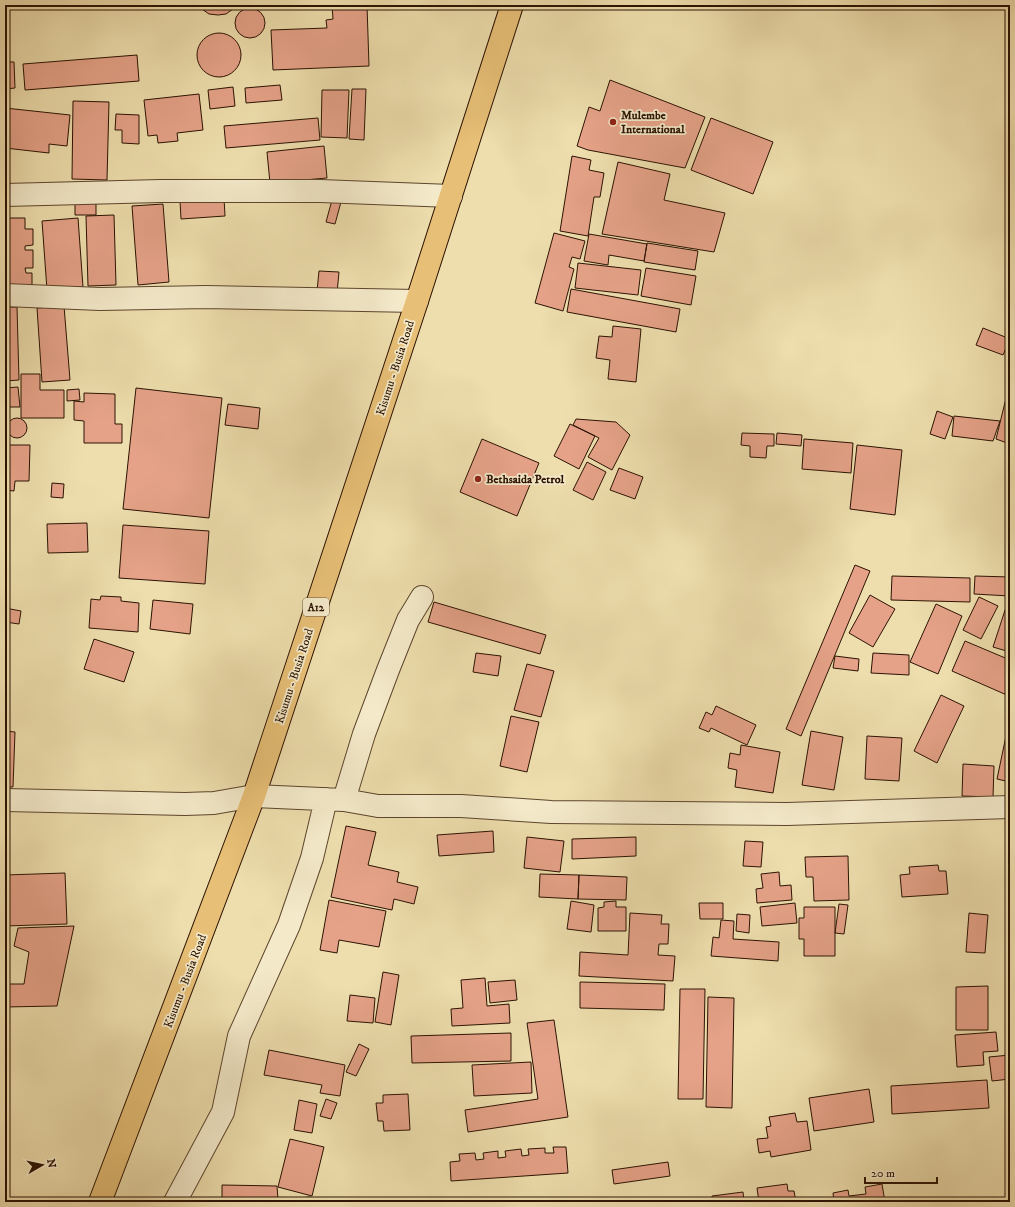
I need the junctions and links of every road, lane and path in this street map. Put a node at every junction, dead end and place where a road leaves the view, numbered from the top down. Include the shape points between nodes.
1 (512, 5) edge
2 (5, 195) edge
3 (451, 196) junction
4 (5, 295) edge
5 (417, 301) junction
6 (422, 596) dead end
7 (254, 796) junction
8 (335, 799) junction
9 (5, 800) edge
10 (1010, 807) edge
11 (100, 1202) edge
12 (175, 1202) edge

1 - 3 highway, Kisumu - Busia Road / A12
2 - 3 street via 160,191 320,191
3 - 5 highway, Kisumu - Busia Road / A12
4 - 5 street via 100,299 206,297
5 - 7 highway, Kisumu - Busia Road / A12
6 - 8 street via 408,620 364,734
7 - 8 street
7 - 9 street via 214,804
7 - 11 highway, Kisumu - Busia Road / A12
8 - 10 street via 378,806 461,806 550,812 794,814
8 - 12 street via 289,925 239,1036 223,1112

